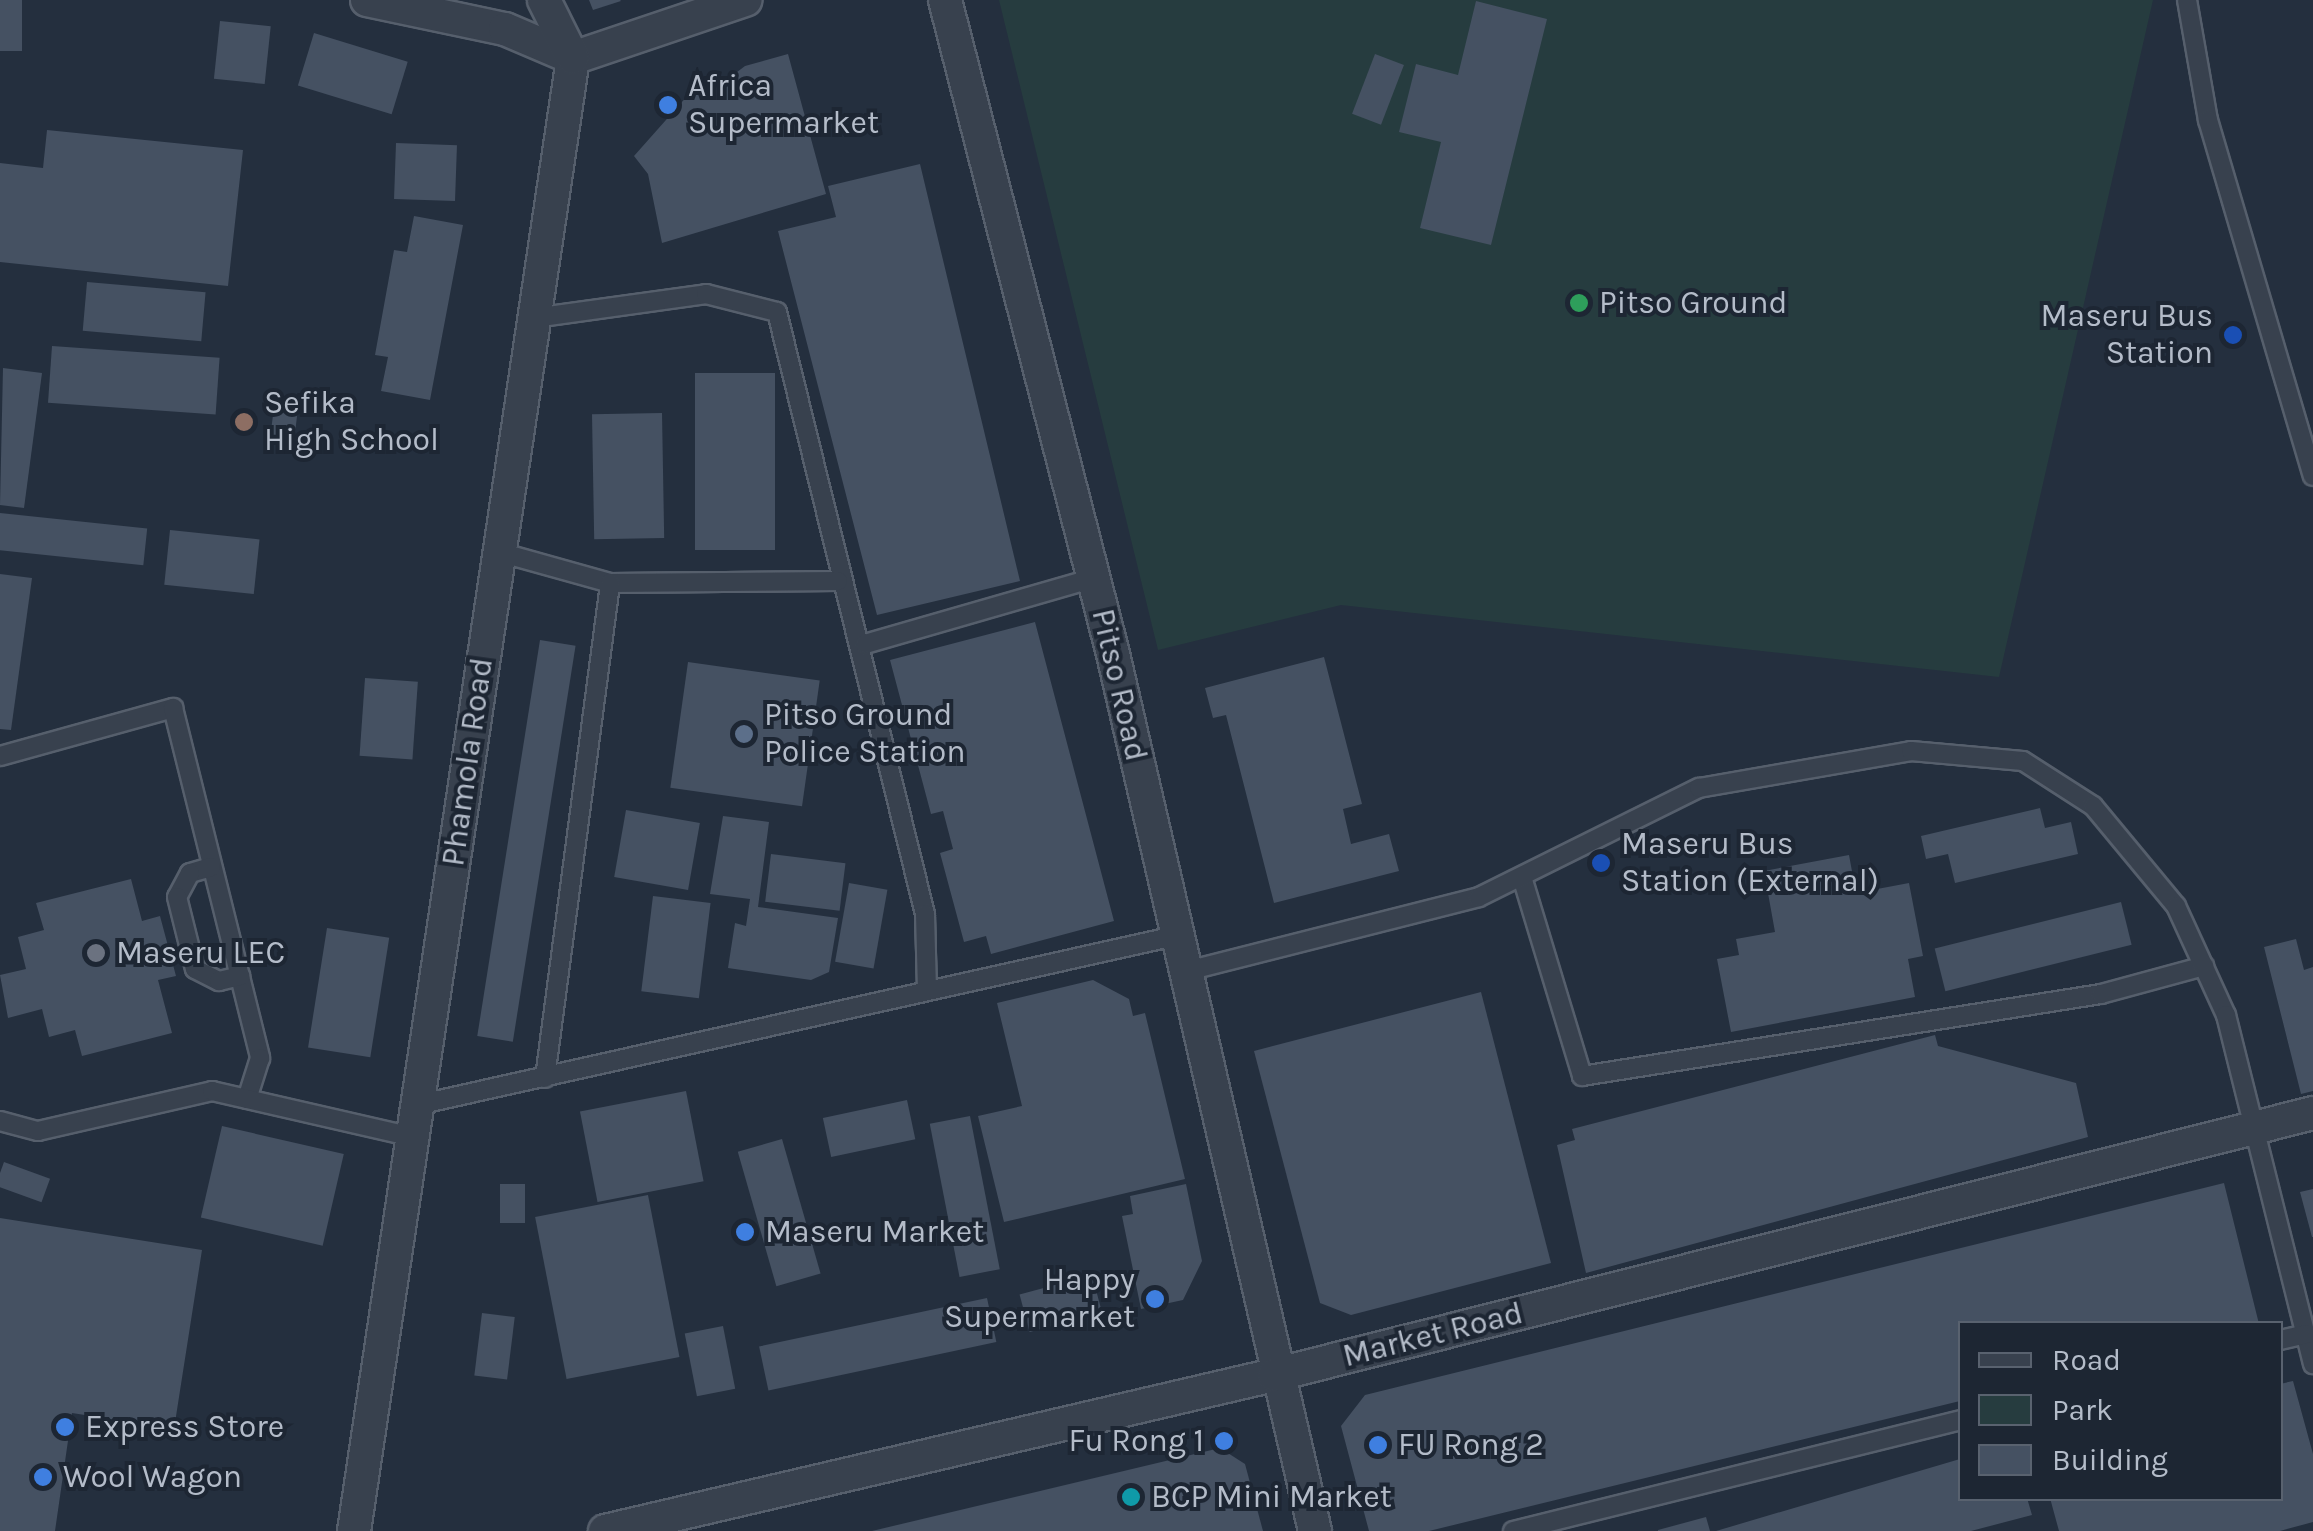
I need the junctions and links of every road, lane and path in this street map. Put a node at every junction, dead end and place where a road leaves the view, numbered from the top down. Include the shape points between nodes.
1 (367, 0) edge
2 (544, 0) edge
3 (745, 0) edge
4 (945, 0) edge
5 (2187, 0) edge
6 (573, 58) junction
7 (534, 318) junction
8 (2313, 476) edge
9 (499, 552) junction
10 (1093, 578) junction
11 (838, 582) junction
12 (610, 584) junction
13 (865, 644) junction
14 (0, 756) edge
15 (212, 868) junction
16 (1522, 877) junction
17 (1175, 936) junction
18 (2204, 966) junction
19 (1184, 972) junction
20 (240, 976) junction
21 (927, 990) junction
22 (545, 1078) junction
23 (247, 1099) junction
24 (2313, 1114) edge
25 (0, 1121) edge
26 (415, 1121) junction
27 (2258, 1128) junction
28 (2305, 1334) junction
29 (2283, 1339) edge
30 (2313, 1364) edge
31 (1274, 1375) junction
32 (1958, 1420) edge
33 (354, 1531) edge
34 (605, 1531) edge
35 (1315, 1531) edge
36 (1513, 1531) edge

1 - 6 street via 505,29
2 - 6 street
3 - 6 street
4 - 10 street, Pitso Road
5 - 8 lane via 2208,120
6 - 7 street, Phamola Road
7 - 9 street, Phamola Road
7 - 11 lane via 706,294 777,312
9 - 12 lane
9 - 26 street, Phamola Road
10 - 13 lane
10 - 17 street, Pitso Road
11 - 12 lane
11 - 13 lane
12 - 22 lane
13 - 21 lane via 925,914
14 - 15 lane via 173,708
15 - 20 lane
15 - 20 lane via 190,873 176,896 195,969 219,981
16 - 18 lane via 1698,788 1911,751 2023,761 2093,806 2176,906
16 - 18 lane via 1582,1076 2101,994
16 - 19 lane via 1410,920
17 - 19 street, Pitso Road
17 - 21 lane
18 - 27 lane
19 - 31 street, Pitso Road
20 - 23 lane via 260,1058
21 - 22 lane
22 - 26 lane
23 - 25 lane via 190,1093 38,1132
23 - 26 lane
24 - 27 street, Market Road
26 - 33 street, Phamola Road
27 - 28 lane
27 - 31 street, Market Road
28 - 29 lane
28 - 30 lane
31 - 34 street, Market Road
31 - 35 street, Pitso Road
32 - 36 lane

